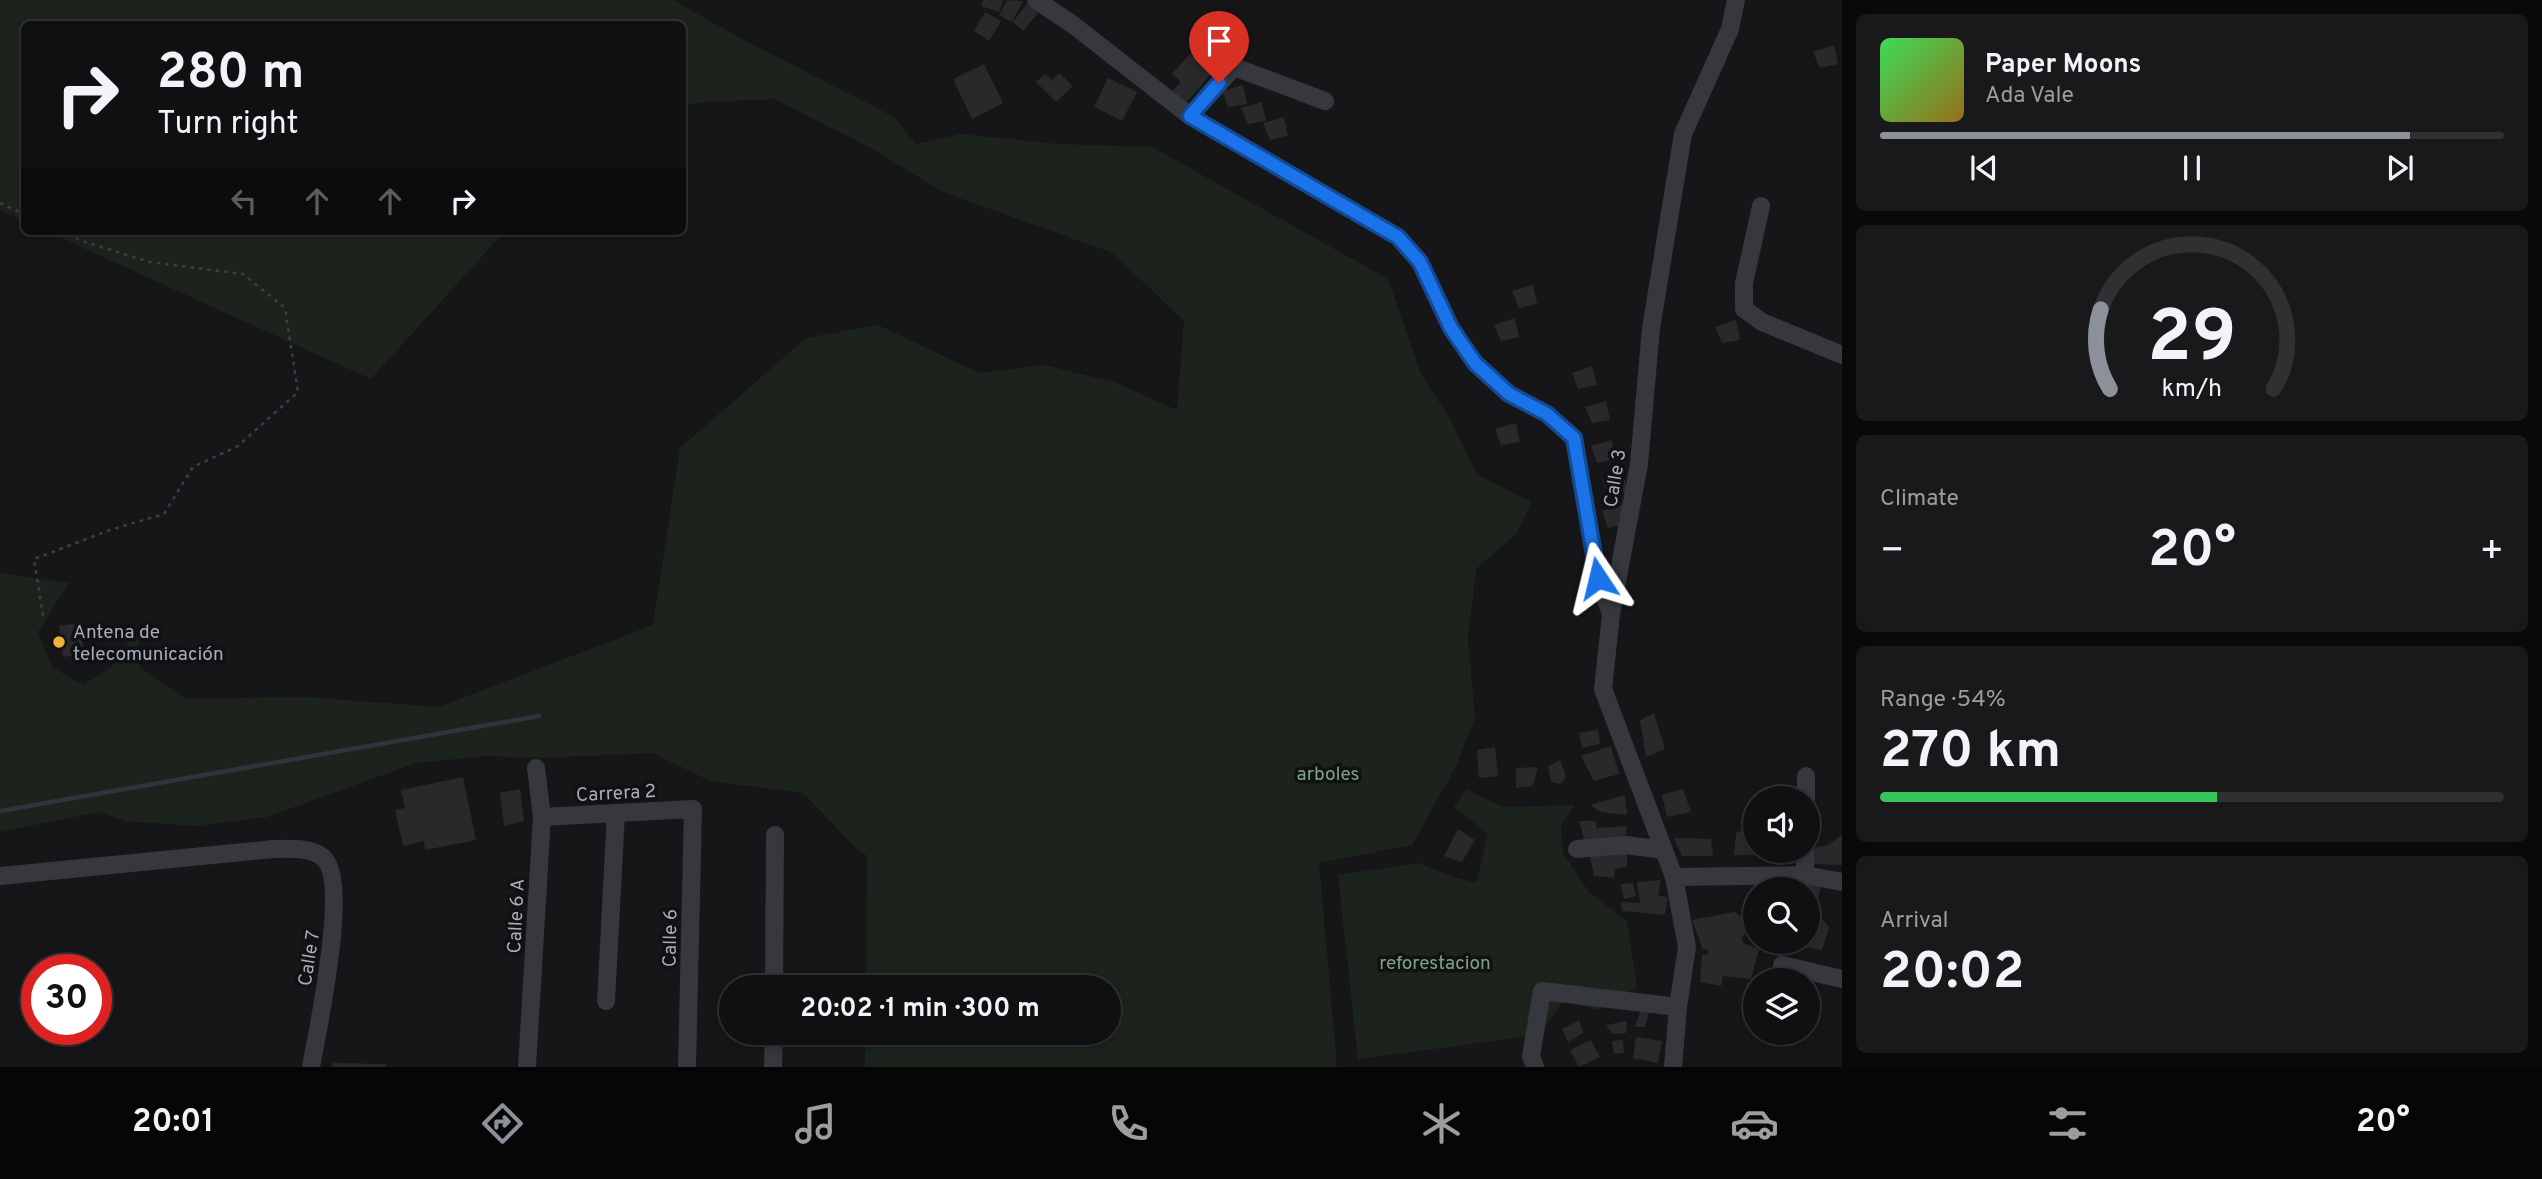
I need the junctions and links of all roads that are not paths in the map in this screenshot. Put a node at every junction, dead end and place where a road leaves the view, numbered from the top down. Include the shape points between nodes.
1 (1036, 0) edge
2 (1736, 0) edge
3 (1325, 101) dead end
4 (1190, 116) junction
5 (1761, 206) dead end
6 (1842, 355) edge
7 (1611, 614) junction
8 (536, 768) dead end
9 (1806, 776) dead end
10 (1806, 786) edge
11 (693, 809) joint
12 (616, 813) junction
13 (542, 817) junction
14 (775, 835) dead end
15 (1577, 849) dead end
16 (1664, 850) junction
17 (1805, 863) edge
18 (1805, 875) junction
19 (0, 876) edge
20 (1674, 877) junction
21 (1842, 881) edge
22 (1782, 965) dead end
23 (774, 975) edge
24 (1842, 979) edge
25 (606, 1001) dead end
26 (1678, 1007) junction
27 (774, 1045) edge
28 (311, 1067) edge
29 (527, 1067) edge
30 (687, 1067) edge
31 (773, 1067) edge
32 (1535, 1067) edge
33 (1673, 1067) edge

1 - 4 street
2 - 7 street, Calle 3 via 1730,29 1683,134 1651,328 1639,464
3 - 4 street via 1234,67
4 - 7 street via 1398,237 1420,262 1451,328 1475,363 1509,394 1547,414 1574,438 1598,578
5 - 6 street via 1744,283 1744,309 1762,322
7 - 16 street, Calle 3 via 1603,689
8 - 13 street, Calle 6 A
9 - 10 street
11 - 12 street, Carrera 2
11 - 30 street, Calle 6
12 - 13 street, Carrera 2
12 - 25 street
13 - 29 street, Calle 6 A
14 - 23 street
15 - 16 street via 1626,845
16 - 20 street, Calle 3
17 - 18 street
18 - 20 street
18 - 21 street
19 - 28 street, Calle 7 via 274,849 303,849 323,857 333,872 334,927
20 - 26 street, Calle 3 via 1687,947
22 - 24 street
26 - 32 street via 1542,991 1531,1056
26 - 33 street, Calle 3
27 - 31 street

